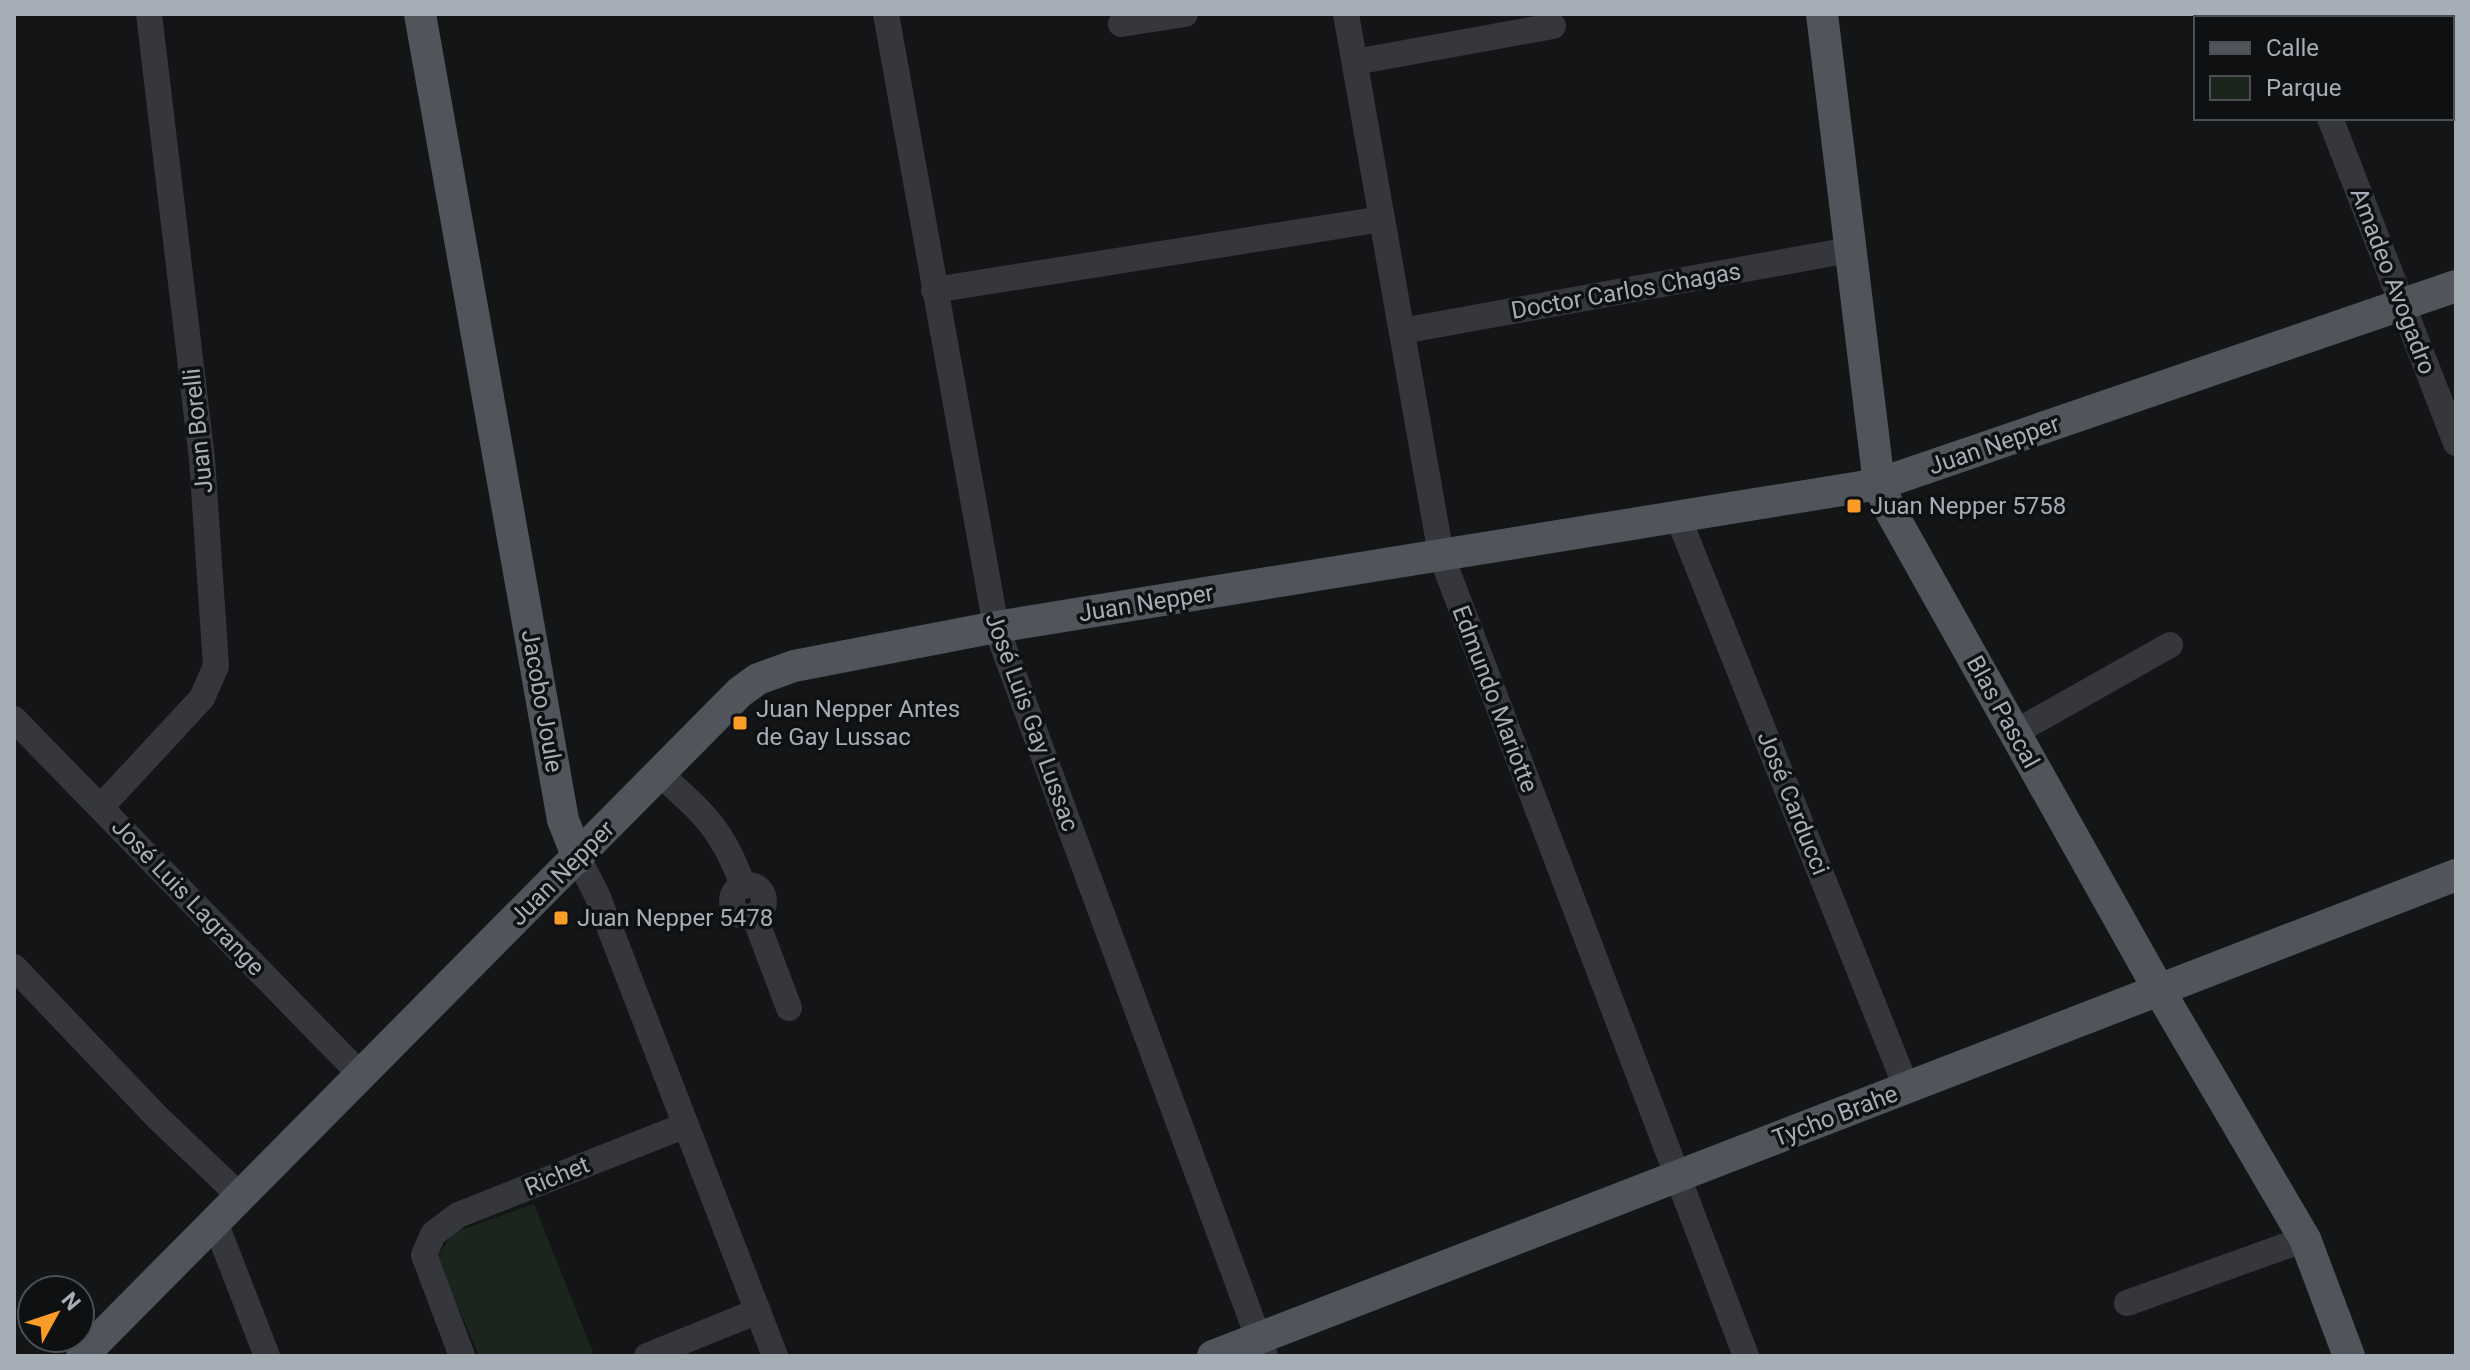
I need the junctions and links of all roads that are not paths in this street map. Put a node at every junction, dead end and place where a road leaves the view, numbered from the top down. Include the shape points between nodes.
1 (149, 14) edge
2 (420, 14) edge
3 (886, 14) edge
4 (1185, 14) edge
5 (1346, 14) edge
6 (1822, 14) edge
7 (1121, 24) dead end
8 (1553, 26) dead end
9 (1355, 62) junction
10 (2331, 120) edge
11 (1382, 219) junction
12 (1850, 250) junction
13 (2456, 286) edge
14 (934, 290) junction
15 (2403, 304) junction
16 (1402, 331) junction
17 (2456, 443) edge
18 (1879, 484) junction
19 (1678, 517) junction
20 (1441, 555) junction
21 (996, 627) junction
22 (2170, 645) dead end
23 (14, 719) edge
24 (2014, 733) junction
25 (660, 774) junction
26 (101, 807) junction
27 (578, 858) junction
28 (2456, 875) edge
29 (14, 967) edge
30 (2159, 990) junction
31 (789, 1008) dead end
32 (361, 1075) junction
33 (1907, 1089) junction
34 (686, 1125) junction
35 (1677, 1176) junction
36 (240, 1196) junction
37 (215, 1222) junction
38 (2305, 1239) junction
39 (2127, 1303) dead end
40 (758, 1311) junction
41 (1262, 1347) edge
42 (82, 1356) edge
43 (267, 1356) edge
44 (462, 1356) edge
45 (647, 1356) edge
46 (775, 1356) edge
47 (1213, 1356) edge
48 (1746, 1356) edge
49 (2349, 1356) edge

1 - 26 street, Juan Borelli via 202,459 216,666 202,698
2 - 27 main road, Jacobo Joule via 563,820
3 - 14 street, José Luis Gay Lussac
4 - 7 street
5 - 9 street, Edmundo Mariotte
6 - 12 main road, Blas Pascal
8 - 9 street
9 - 11 street, Edmundo Mariotte
10 - 15 street, Amadeo Avogadro
11 - 14 street
11 - 16 street, Edmundo Mariotte
12 - 16 street, Doctor Carlos Chagas
12 - 18 main road, Blas Pascal
13 - 15 main road, Juan Nepper
14 - 21 street, José Luis Gay Lussac
15 - 17 street, Amadeo Avogadro
15 - 18 main road, Juan Nepper
16 - 20 street, Edmundo Mariotte
18 - 19 main road, Juan Nepper
18 - 24 main road, Blas Pascal
19 - 20 main road, Juan Nepper
19 - 33 street, José Carducci
20 - 21 main road, Juan Nepper
20 - 35 street, Edmundo Mariotte
21 - 25 main road, Juan Nepper via 776,671 740,692
21 - 41 street, José Luis Gay Lussac
22 - 24 street
23 - 26 street, José Luis Lagrange
24 - 30 main road, Blas Pascal
25 - 27 main road, Juan Nepper
25 - 31 street via 716,826 731,853 743,886 733,903 740,914 754,915
26 - 32 street, José Luis Lagrange
27 - 32 main road, Juan Nepper
27 - 34 street, Jacobo Joule
28 - 30 main road, Tycho Brahe
29 - 36 street
30 - 33 main road, Tycho Brahe
30 - 38 main road, Blas Pascal
32 - 36 main road, Juan Nepper
33 - 35 main road, Tycho Brahe
34 - 40 street, Jacobo Joule
34 - 44 street, Richet via 458,1215 433,1234 424,1255
35 - 41 main road, Tycho Brahe
35 - 48 street, Edmundo Mariotte
36 - 37 main road, Juan Nepper
37 - 42 main road, Juan Nepper
37 - 43 street
38 - 39 street
38 - 49 main road, Blas Pascal
40 - 45 street
40 - 46 street, Jacobo Joule
41 - 47 main road, Tycho Brahe

